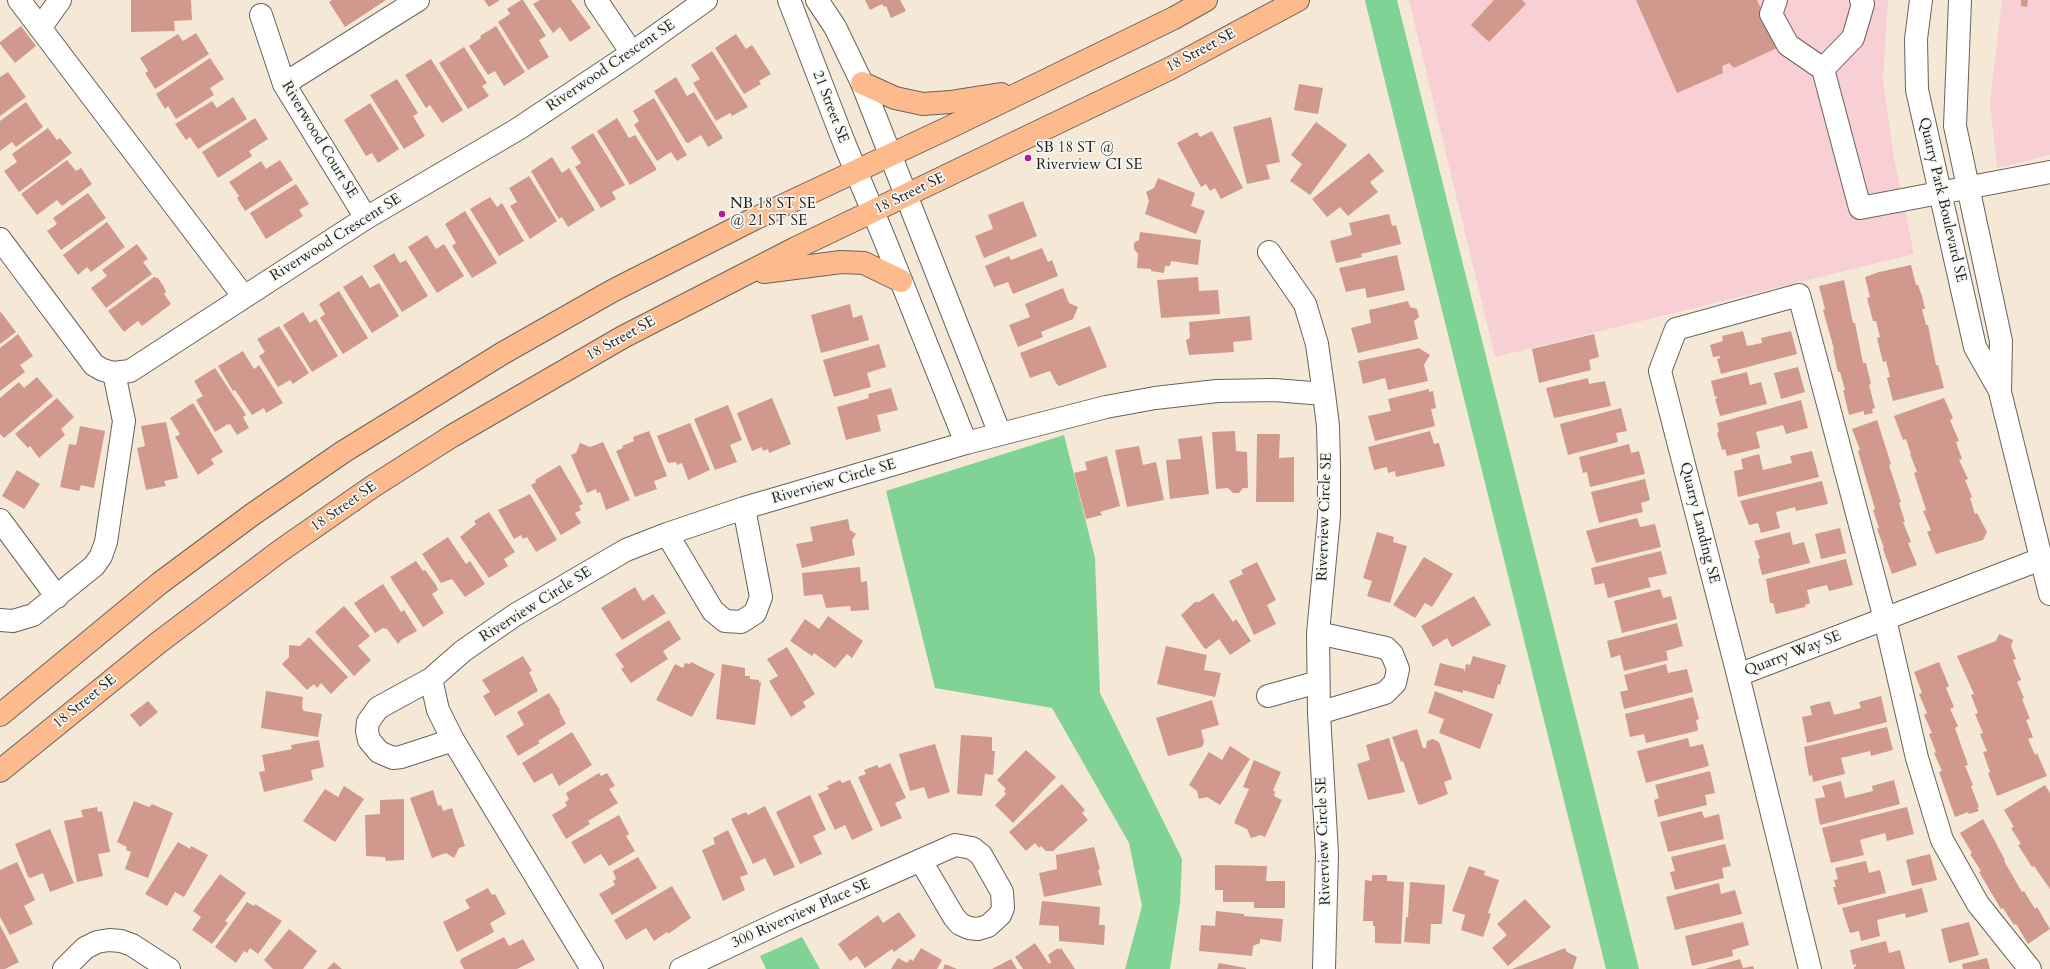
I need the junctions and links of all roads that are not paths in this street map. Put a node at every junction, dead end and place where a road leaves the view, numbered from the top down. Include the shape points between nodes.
1 (20, 0) edge
2 (60, 0) edge
3 (418, 0) edge
4 (596, 0) edge
5 (706, 0) edge
6 (789, 0) edge
7 (817, 0) edge
8 (1206, 0) edge
9 (1298, 0) edge
10 (1776, 0) edge
11 (1861, 0) edge
12 (1921, 0) edge
13 (1960, 0) edge
14 (261, 15) dead end
15 (40, 28) junction
16 (632, 53) junction
17 (1823, 70) junction
18 (862, 83) junction
19 (284, 84) junction
20 (1024, 90) junction
21 (890, 155) junction
22 (856, 171) junction
23 (2050, 172) edge
24 (1968, 187) junction
25 (1940, 193) junction
26 (907, 196) junction
27 (873, 212) junction
28 (366, 218) junction
29 (0, 240) edge
30 (1269, 252) dead end
31 (742, 276) junction
32 (900, 281) junction
33 (244, 297) junction
34 (114, 373) junction
35 (2000, 392) junction
36 (1324, 394) junction
37 (1000, 434) junction
38 (966, 443) junction
39 (744, 508) junction
40 (0, 520) edge
41 (667, 534) junction
42 (2041, 559) junction
43 (2050, 594) edge
44 (57, 596) junction
45 (1885, 619) junction
46 (0, 620) edge
47 (1318, 633) junction
48 (1738, 675) junction
49 (431, 679) junction
50 (1318, 682) junction
51 (1268, 696) dead end
52 (1319, 713) junction
53 (0, 715) edge
54 (454, 740) junction
55 (0, 771) edge
56 (921, 861) dead end
57 (64, 969) edge
58 (169, 969) edge
59 (592, 969) edge
60 (681, 969) edge
61 (1324, 969) edge
62 (1810, 969) edge
63 (2030, 969) edge

1 - 15 street
2 - 15 street
3 - 19 street
4 - 16 street
5 - 16 street, Riverwood Crescent SE
6 - 22 street, 21 Street SE
7 - 18 street via 835,28
8 - 20 main road
9 - 26 main road, 18 Street SE via 1169,69
10 - 17 street via 1772,14 1788,45
11 - 17 street via 1863,4 1853,38
12 - 25 street, Quarry Park Boulevard SE via 1916,39 1917,90
13 - 24 street, Quarry Park Boulevard SE via 1955,126
14 - 19 street, Riverwood Court SE
15 - 33 street
16 - 28 street, Riverwood Crescent SE via 518,129
17 - 25 street via 1860,208
18 - 20 main road via 895,98 923,104
18 - 21 street
19 - 28 street, Riverwood Court SE
20 - 21 main road
21 - 22 main road
21 - 26 street
22 - 27 street, 21 Street SE
22 - 53 main road via 614,290 503,353 343,452 160,583
23 - 24 street
24 - 25 street
24 - 35 street, Quarry Park Boulevard SE via 2000,340
25 - 35 street, Quarry Park Boulevard SE via 1975,347
26 - 27 main road, 18 Street SE
26 - 37 street
27 - 31 main road, 18 Street SE
27 - 32 street
28 - 33 street, Riverwood Crescent SE
29 - 34 street via 87,357 99,368
30 - 36 street via 1305,304 1318,344
31 - 32 main road via 841,262 864,263
31 - 55 main road, 18 Street SE via 616,341 452,436 372,487 280,551 158,643
32 - 38 street
33 - 34 street, Riverwood Crescent SE via 137,367 122,373
34 - 44 street via 124,421 106,542 94,566
35 - 42 street, Quarry Park Boulevard SE
36 - 37 street, Riverview Circle SE via 1274,390 1217,391 1155,398 1106,407
36 - 47 street, Riverview Circle SE via 1330,466 1329,509
37 - 38 street, Riverview Circle SE
38 - 39 street, Riverview Circle SE
39 - 41 street, Riverview Circle SE
39 - 41 street via 762,598 755,613 741,622 725,621 713,611
40 - 44 street
41 - 49 street, Riverview Circle SE via 626,550 515,615 463,651
42 - 43 street, Quarry Park Boulevard SE
42 - 45 street, Quarry Way SE
44 - 46 street via 33,616 13,621
45 - 48 street, Quarry Way SE
45 - 48 street, Quarry Landing SE via 1799,295 1676,328 1660,371
45 - 63 street via 1917,758 1942,840 1978,904
47 - 50 street, Riverview Circle SE
47 - 52 street via 1386,648 1392,654 1398,669 1395,683 1385,693
48 - 62 street, Quarry Way SE
49 - 54 street via 438,710
49 - 54 street, Riverview Circle SE via 378,708 368,722 369,740 378,752 393,758
50 - 51 street
50 - 52 street, Riverview Circle SE
52 - 61 street, Riverview Circle SE via 1327,854
54 - 59 street
56 - 60 street, 300 Riverview Place SE via 785,920
57 - 58 street via 85,948 109,940 132,945

